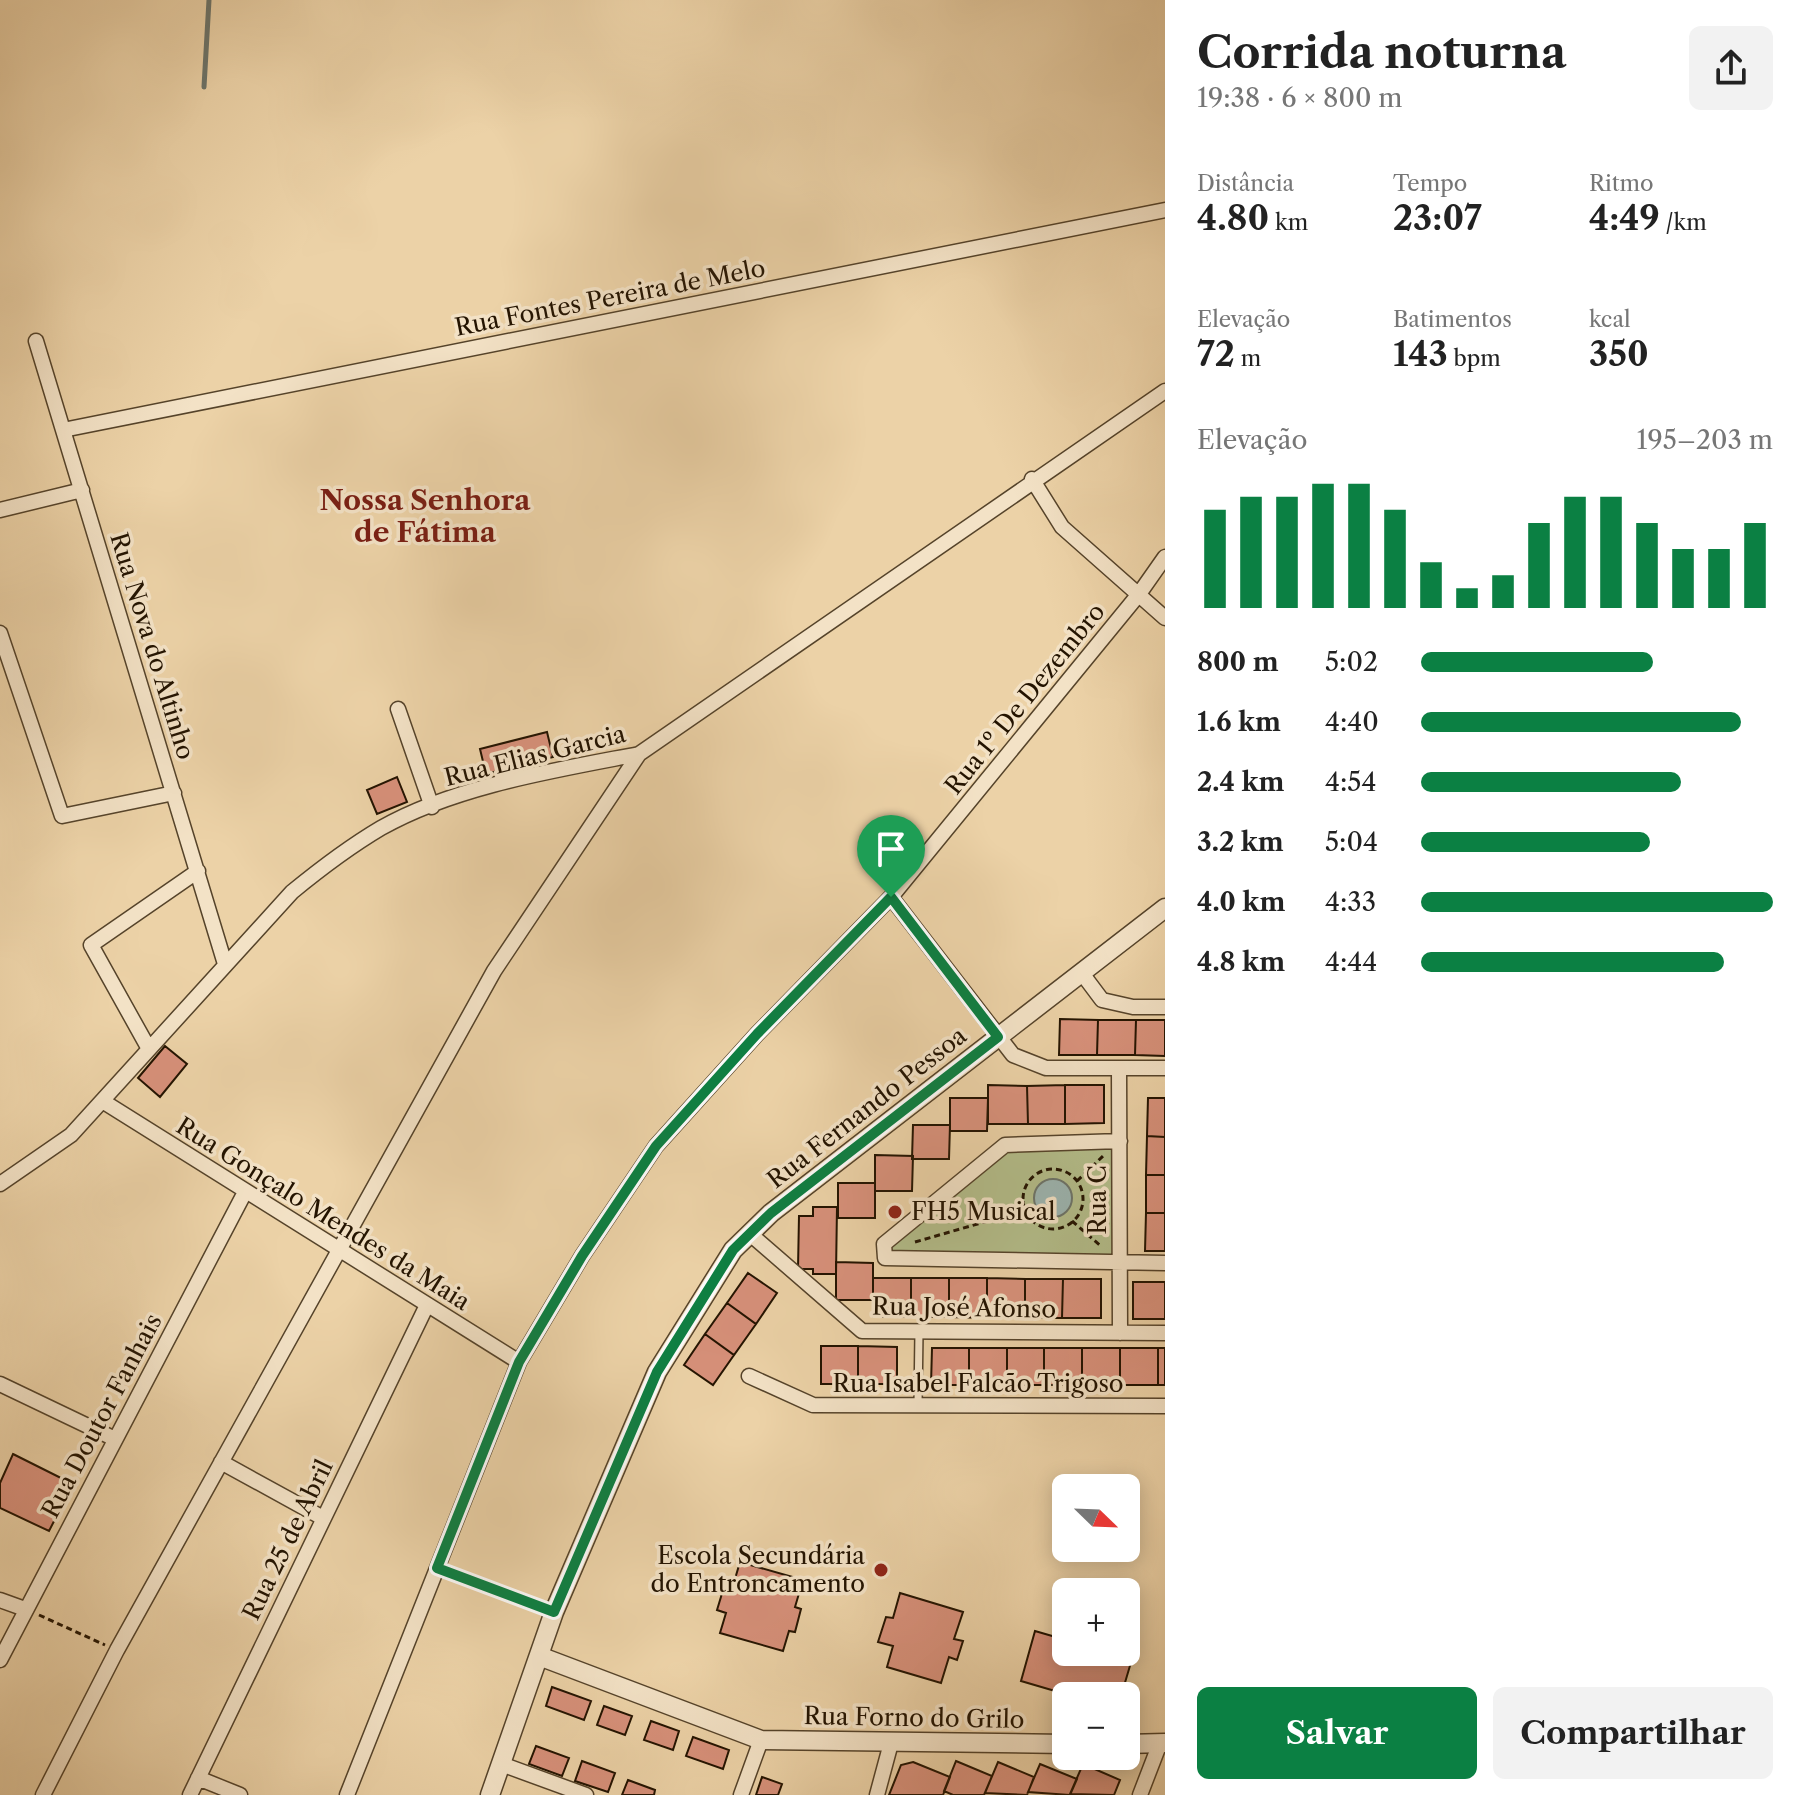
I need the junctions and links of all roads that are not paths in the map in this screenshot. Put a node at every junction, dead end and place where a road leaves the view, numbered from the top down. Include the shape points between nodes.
1 (1165, 210) edge
2 (36, 341) dead end
3 (1165, 391) edge
4 (1158, 404) edge
5 (63, 430) junction
6 (1032, 479) junction
7 (82, 490) junction
8 (0, 510) edge
9 (1165, 557) edge
10 (1139, 594) junction
11 (1165, 618) edge
12 (0, 633) edge
13 (5, 667) edge
14 (398, 709) dead end
15 (639, 754) junction
16 (174, 793) junction
17 (432, 807) junction
18 (198, 871) junction
19 (891, 897) junction
20 (1165, 908) edge
21 (225, 964) junction
22 (1081, 972) junction
23 (1161, 1004) edge
24 (998, 1037) junction
25 (149, 1049) junction
26 (1119, 1068) junction
27 (1165, 1068) edge
28 (104, 1102) junction
29 (1120, 1141) junction
30 (0, 1184) edge
31 (245, 1192) junction
32 (749, 1233) junction
33 (340, 1252) junction
34 (1120, 1262) junction
35 (1165, 1263) edge
36 (427, 1305) junction
37 (919, 1331) junction
38 (1120, 1333) junction
39 (1165, 1333) edge
40 (519, 1362) junction
41 (749, 1376) dead end
42 (0, 1384) edge
43 (918, 1406) junction
44 (1165, 1406) edge
45 (115, 1439) junction
46 (221, 1462) junction
47 (323, 1518) junction
48 (437, 1568) junction
49 (0, 1600) edge
50 (25, 1609) junction
51 (554, 1612) junction
52 (539, 1656) junction
53 (0, 1660) edge
54 (761, 1740) junction
55 (891, 1743) junction
56 (1163, 1743) edge
57 (1052, 1744) edge
58 (1140, 1744) edge
59 (501, 1764) junction
60 (198, 1778) junction
61 (43, 1795) edge
62 (190, 1795) edge
63 (240, 1795) edge
64 (347, 1795) edge
65 (490, 1795) edge
66 (586, 1795) edge
67 (741, 1795) edge
68 (877, 1795) edge
69 (1140, 1795) edge

1 - 5 street, Rua Fontes Pereira de Melo
2 - 5 street, Rua Nova do Altinho
3 - 4 street, Rua Elias Garcia
4 - 6 street, Rua Elias Garcia
5 - 7 street, Rua Nova do Altinho
6 - 10 street via 1062,527
6 - 15 street, Rua Elias Garcia
7 - 8 street
7 - 16 street, Rua Nova do Altinho
9 - 10 street, Rua 1º De Dezembro
10 - 11 street
10 - 19 street, Rua 1º De Dezembro
12 - 13 street
13 - 16 street via 62,816
14 - 17 street
15 - 17 street, Rua Elias Garcia via 551,771
15 - 33 street via 494,971
16 - 18 street, Rua Nova do Altinho
17 - 21 street, Rua Elias Garcia via 384,827 331,860 292,892
18 - 21 street, Rua Nova do Altinho
18 - 25 street via 91,945
19 - 24 street
19 - 40 street, Rua 1º De Dezembro via 656,1146
20 - 22 street, Rua Fernando Pessoa
21 - 25 street, Rua Elias Garcia
22 - 23 street via 1102,1000
22 - 24 street, Rua Fernando Pessoa
24 - 26 street via 1027,1064
24 - 32 street, Rua Fernando Pessoa
25 - 28 street, Rua Elias Garcia
26 - 27 street
26 - 29 street, Rua C
28 - 30 street, Rua Elias Garcia via 45,1156
28 - 31 street, Rua Gonçalo Mendes da Maia
29 - 34 street, Rua C
29 - 34 street via 1005,1145 884,1244 885,1258
31 - 33 street, Rua Gonçalo Mendes da Maia
31 - 45 street, Rua Doutor Fanhais
32 - 37 street, Rua José Afonso via 862,1331
32 - 51 street, Rua Fernando Pessoa via 725,1262 657,1372
33 - 36 street, Rua Gonçalo Mendes da Maia
33 - 46 street
34 - 35 street
34 - 38 street, Rua C
36 - 40 street, Rua Gonçalo Mendes da Maia
36 - 47 street, Rua 25 de Abril
37 - 38 street, Rua José Afonso
37 - 43 lane
38 - 39 street, Rua José Afonso
40 - 48 street, Rua 1º De Dezembro
41 - 43 street, Rua Isabel Falcão Trigoso via 813,1405
42 - 45 street
43 - 44 street, Rua Isabel Falcão Trigoso
45 - 50 street, Rua Doutor Fanhais
46 - 47 street
46 - 61 street
47 - 60 street, Rua 25 de Abril
48 - 51 lane
48 - 64 street, Rua 1º De Dezembro
49 - 50 street
50 - 53 street, Rua Doutor Fanhais
51 - 52 street, Rua Fernando Pessoa
52 - 54 street, Rua Forno do Grilo
52 - 59 street, Rua Fernando Pessoa
54 - 55 street, Rua Forno do Grilo
54 - 67 street
55 - 57 street, Rua Forno do Grilo
55 - 68 street
56 - 58 street
56 - 69 street
59 - 65 street, Rua Fernando Pessoa
59 - 66 street
60 - 62 street, Rua 25 de Abril
60 - 63 street

